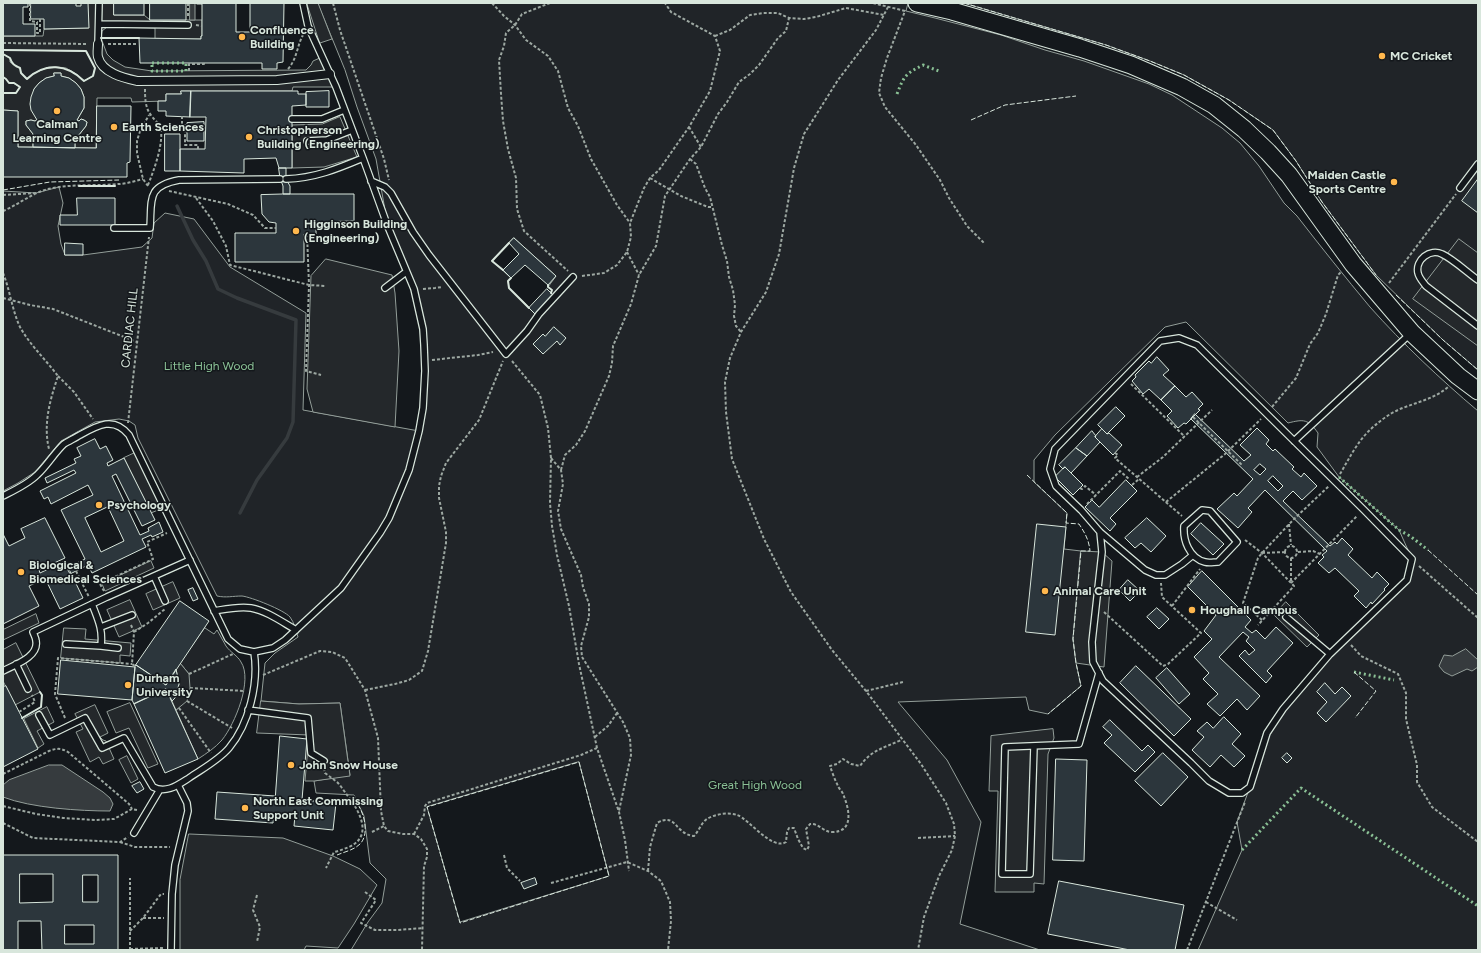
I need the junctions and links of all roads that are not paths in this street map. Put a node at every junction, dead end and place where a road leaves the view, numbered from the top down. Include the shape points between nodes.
1 (99, 3) edge
2 (303, 3) edge
3 (917, 3) edge
4 (99, 24) junction
5 (188, 25) dead end
6 (98, 44) joint
7 (330, 74) junction
8 (344, 110) junction
9 (292, 119) dead end
10 (352, 130) junction
11 (308, 141) dead end
12 (364, 158) junction
13 (1478, 164) edge
14 (371, 181) junction
15 (1460, 188) road end
16 (114, 228) dead end
17 (406, 272) junction
18 (573, 277) road end
19 (1478, 280) edge
20 (385, 288) dead end
21 (1478, 326) edge
22 (1412, 333) junction
23 (1478, 391) edge
24 (1294, 441) junction
25 (3, 496) edge
26 (1100, 532) junction
27 (1193, 555) junction
28 (190, 560) junction
29 (154, 576) junction
30 (165, 601) road end
31 (92, 604) junction
32 (214, 611) junction
33 (130, 616) road end
34 (1286, 617) dead end
35 (102, 628) junction
36 (296, 630) junction
37 (66, 644) dead end
38 (102, 646) junction
39 (118, 648) dead end
40 (254, 652) junction
41 (1330, 654) junction
42 (16, 664) junction
43 (3, 671) edge
44 (1098, 672) junction
45 (28, 689) road end
46 (248, 710) junction
47 (38, 715) dead end
48 (1034, 746) junction
49 (324, 761) road end
50 (178, 785) junction
51 (159, 790) junction
52 (134, 833) road end
53 (171, 950) edge

1 - 4 lane
2 - 7 lane via 308,26
3 - 22 main road via 1080,48 1131,65 1182,87 1207,102 1244,129 1289,175 1353,264
4 - 5 lane
4 - 6 lane
6 - 7 street via 98,57 102,64 121,77 137,81 277,80
7 - 8 lane
8 - 9 lane via 322,119
8 - 10 lane
10 - 11 lane via 327,140
10 - 12 lane
12 - 14 lane
12 - 16 lane via 313,177 165,182 152,196 150,228
13 - 15 lane
14 - 17 lane
14 - 18 lane via 385,187 391,193 413,232 506,354
17 - 20 lane
17 - 36 lane via 414,289 423,329 425,361 423,408 409,470 380,534 341,588
19 - 21 lane via 1441,253 1433,252 1426,255 1421,258 1418,265 1421,281
22 - 23 main road
22 - 24 lane
24 - 26 lane via 1197,345 1179,338 1160,341 1055,449 1050,469 1056,486
24 - 41 lane via 1412,559 1407,580
25 - 28 lane via 37,476 64,445 97,426 109,423 119,426 130,435
26 - 27 lane via 1145,570 1156,575 1165,575
26 - 44 lane via 1102,552 1092,642 1093,662
27 - 27 lane via 1187,548 1184,526 1202,510 1210,511 1237,542 1218,562 1205,562
28 - 29 lane
28 - 32 lane
29 - 30 lane
29 - 31 lane
31 - 35 lane
31 - 42 lane via 33,632 35,650
32 - 36 lane via 251,608
32 - 40 lane via 228,639 240,649
33 - 35 lane
34 - 41 lane
35 - 38 lane
36 - 40 lane via 273,648
37 - 38 lane
38 - 39 lane
40 - 46 lane via 256,664
41 - 44 lane via 1266,733 1250,787 1242,793 1229,793 1209,781 1103,681
42 - 43 lane
42 - 45 lane
44 - 48 lane via 1079,744
46 - 49 lane via 308,718 311,753
46 - 50 lane via 240,731 228,749
47 - 51 lane via 50,735 86,718 102,748 124,738 149,782
48 - 48 lane via 1005,747 1002,874 1030,874
50 - 51 lane
50 - 53 lane via 188,811 172,894
51 - 52 lane

